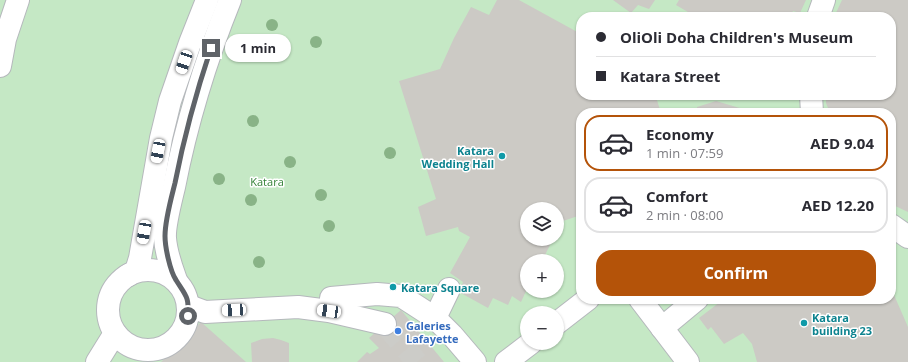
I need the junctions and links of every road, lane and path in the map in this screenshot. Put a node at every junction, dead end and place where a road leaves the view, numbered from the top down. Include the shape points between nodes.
1 (18, 0) edge
2 (207, 0) edge
3 (230, 0) edge
4 (824, 0) edge
5 (820, 12) edge
6 (0, 66) edge
7 (896, 229) edge
8 (908, 237) edge
9 (127, 276) junction
10 (176, 280) junction
11 (449, 289) dead end
12 (331, 298) dead end
13 (582, 304) edge
14 (644, 304) edge
15 (691, 304) edge
16 (189, 306) junction
17 (435, 318) junction
18 (564, 318) edge
19 (385, 324) tunnel mouth
20 (662, 328) junction
21 (115, 333) junction
22 (522, 350) edge
23 (136, 356) edge
24 (97, 362) edge
25 (475, 362) edge
26 (506, 362) edge
27 (688, 362) edge

1 - 6 street via 5,39
2 - 9 street via 170,101 156,161 140,258 136,271
3 - 10 street via 196,93 170,205 165,237
4 - 5 street
7 - 8 street
9 - 10 street via 135,272 152,270
9 - 21 street via 116,286 110,299 109,320
10 - 16 street via 185,292
11 - 17 street
12 - 17 street via 377,294 401,296
13 - 18 street
14 - 20 street
15 - 20 street
16 - 19 street via 205,312 298,307 329,311
16 - 23 street via 186,325 176,340 159,350
17 - 25 street
20 - 27 street
21 - 23 street
21 - 24 street
22 - 26 street

